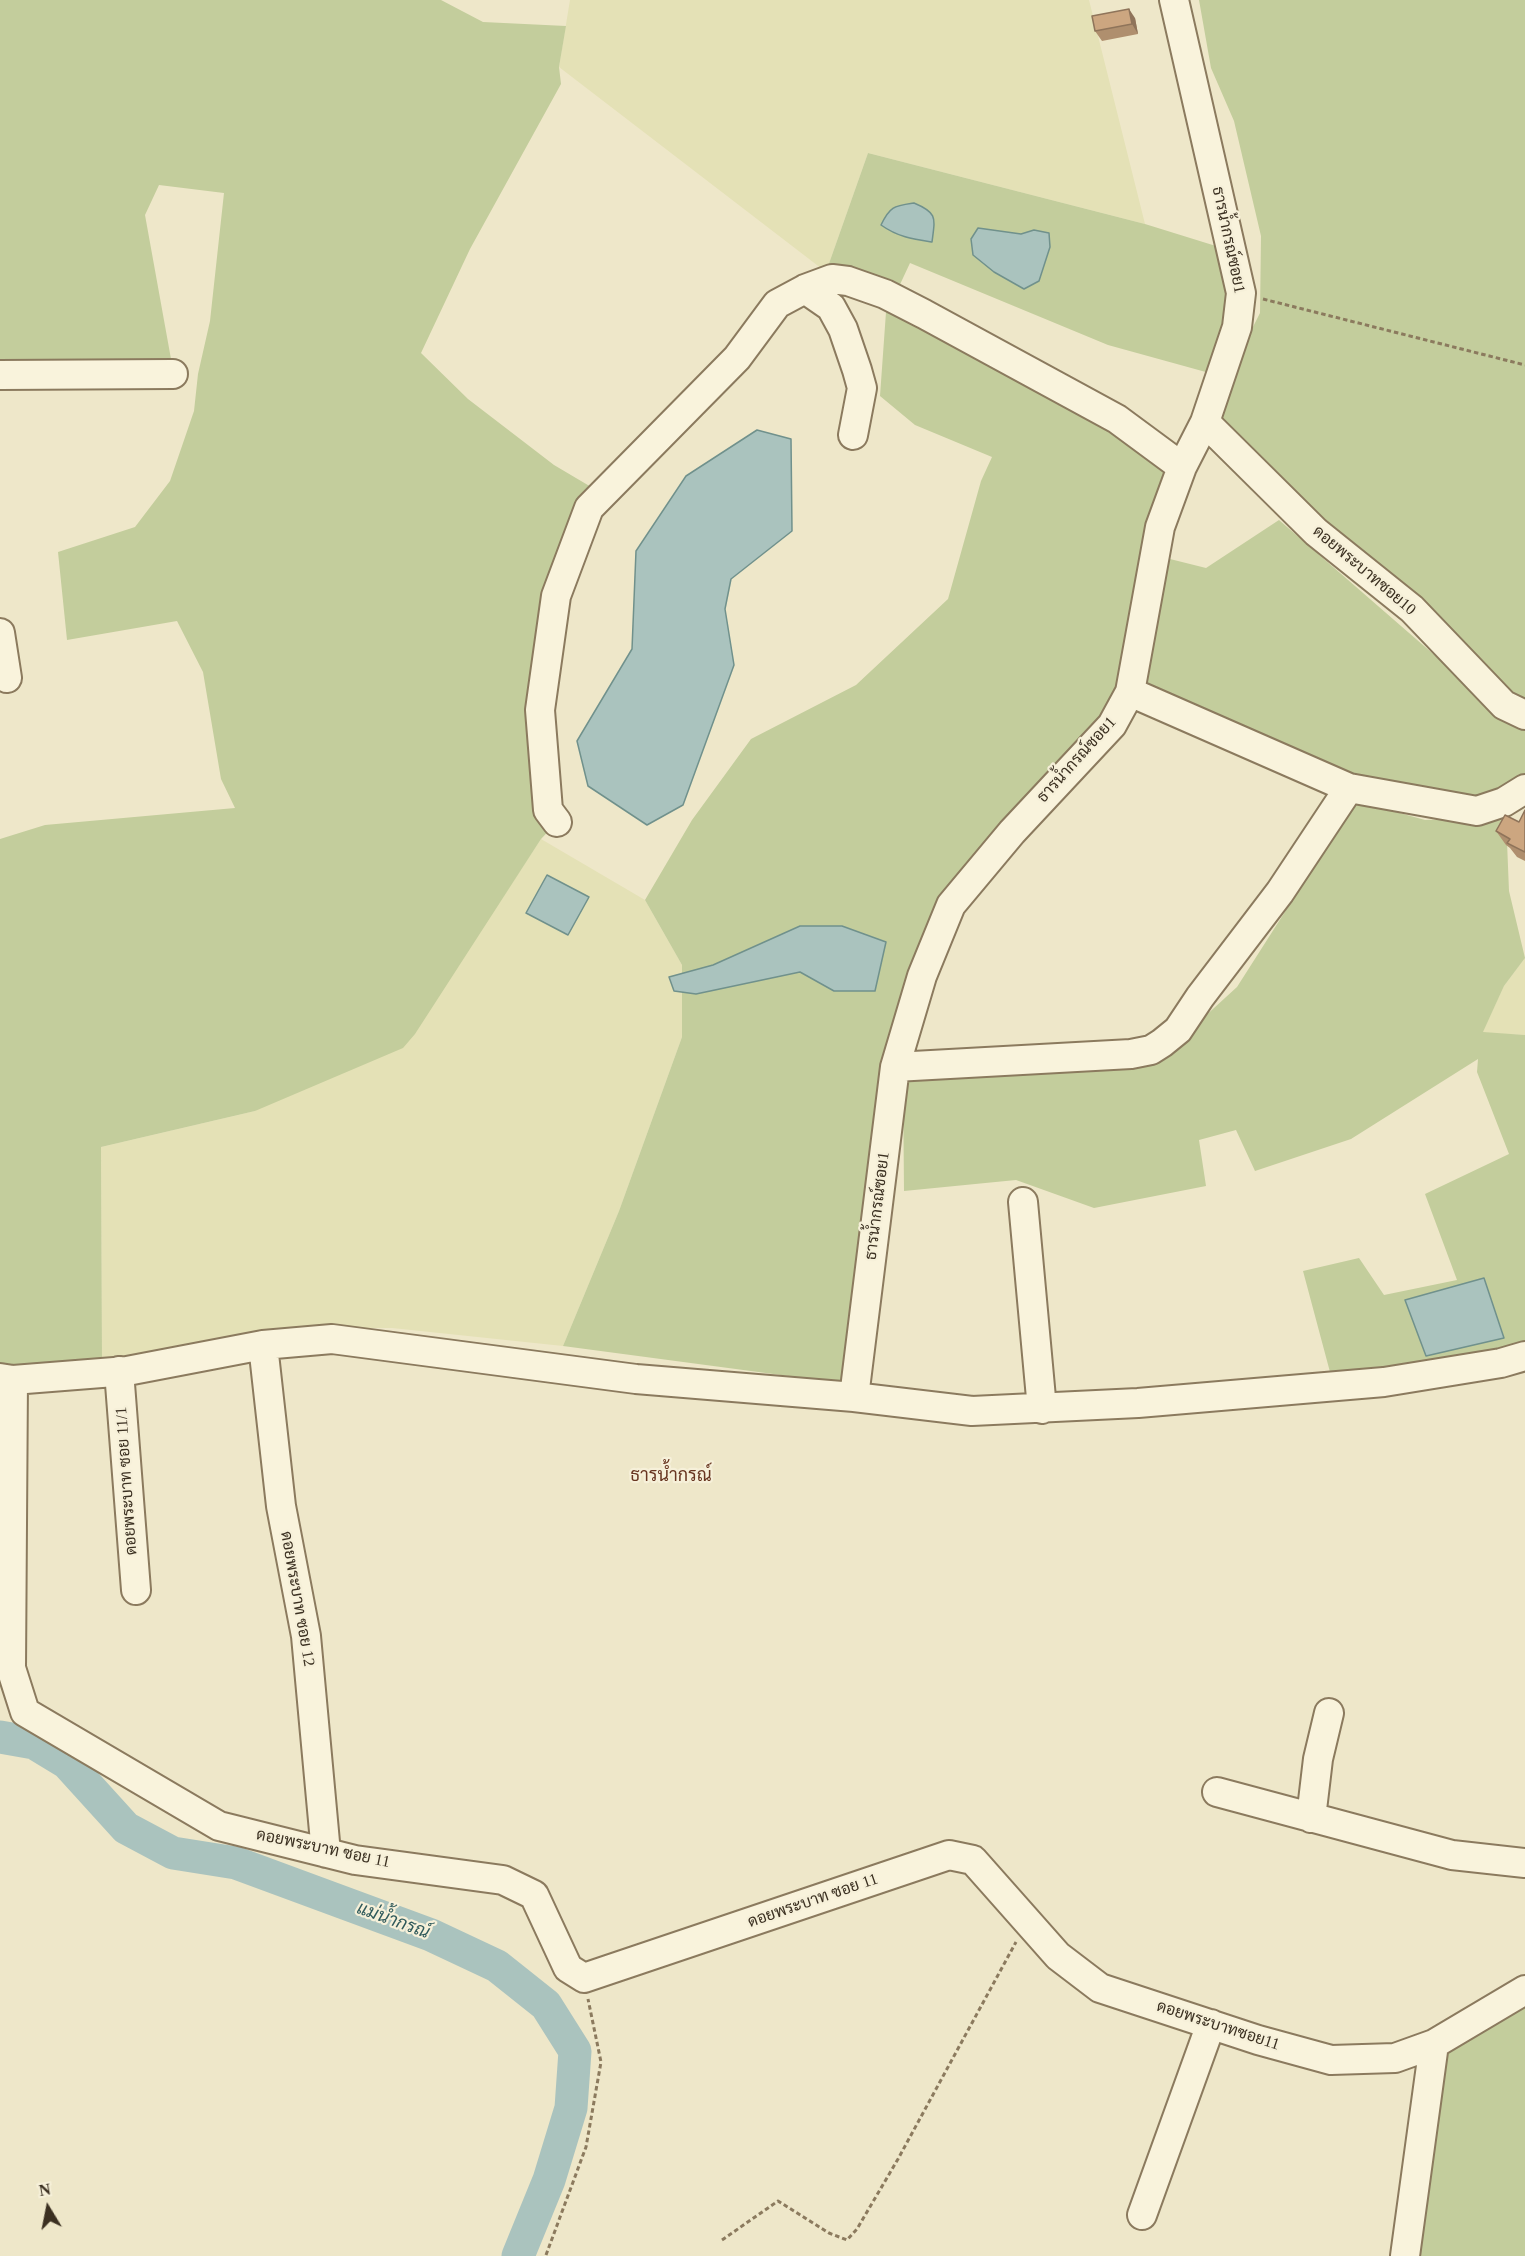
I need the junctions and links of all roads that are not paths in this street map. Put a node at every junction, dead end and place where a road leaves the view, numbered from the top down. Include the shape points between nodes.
1 (1174, 0) edge
2 (805, 289) junction
3 (174, 374) dead end
4 (0, 375) edge
5 (1205, 422) junction
6 (854, 435) dead end
7 (1182, 466) junction
8 (0, 633) edge
9 (7, 678) dead end
10 (1130, 692) junction
11 (1525, 715) edge
12 (1349, 788) junction
13 (1525, 789) edge
14 (556, 822) dead end
15 (895, 1067) junction
16 (1023, 1202) dead end
17 (263, 1345) junction
18 (1525, 1356) edge
19 (119, 1371) junction
20 (7, 1379) edge
21 (854, 1397) junction
22 (1042, 1409) junction
23 (136, 1590) dead end
24 (1329, 1713) dead end
25 (1217, 1792) dead end
26 (1311, 1818) junction
27 (326, 1853) junction
28 (950, 1855) joint
29 (1525, 1863) edge
30 (1525, 1990) edge
31 (1211, 2024) junction
32 (1434, 2044) junction
33 (1142, 2215) dead end
34 (1405, 2256) edge

1 - 5 street, ธารน้ำกรณ์ซอย1 via 1241,293 1237,327
2 - 6 street via 831,307 857,370 862,388
2 - 7 street via 832,279 885,294 1117,419
2 - 14 street via 777,304 737,358 590,508 556,596 540,710 548,810
3 - 4 street
5 - 7 street, ธารน้ำกรณ์ซอย1
5 - 11 street, ดอยพระบาทซอย10 via 1316,532 1412,609 1504,705
7 - 10 street, ธารน้ำกรณ์ซอย1 via 1160,527
8 - 9 street
10 - 12 street
10 - 15 street, ธารน้ำกรณ์ซอย1 via 1112,725 1012,832 951,905 922,976
12 - 13 street via 1477,811 1504,802
12 - 15 street via 1280,892 1178,1030 1151,1050
15 - 21 street, ธารน้ำกรณ์ซอย1
16 - 22 street
17 - 19 street
17 - 21 street via 332,1340 636,1379
17 - 27 street, ดอยพระบาท ซอย 12 via 281,1506 306,1636
18 - 22 street via 1384,1382
19 - 20 street
19 - 23 street, ดอยพระบาท ซอย 11/1
20 - 27 street, ดอยพระบาท ซอย 11 via 11,1668 25,1712 219,1826
21 - 22 street via 972,1411
24 - 26 street via 1318,1759
25 - 26 street
26 - 29 street via 1452,1855
27 - 28 street, ดอยพระบาท ซอย 11 via 503,1880 534,1895 568,1968 584,1977
28 - 31 street, ดอยพระบาทซอย11 via 973,1860 1058,1956 1100,1988
30 - 32 street, ดอยพระบาทซอย11
31 - 32 street, ดอยพระบาทซอย11 via 1331,2060 1395,2058
31 - 33 street
32 - 34 street

